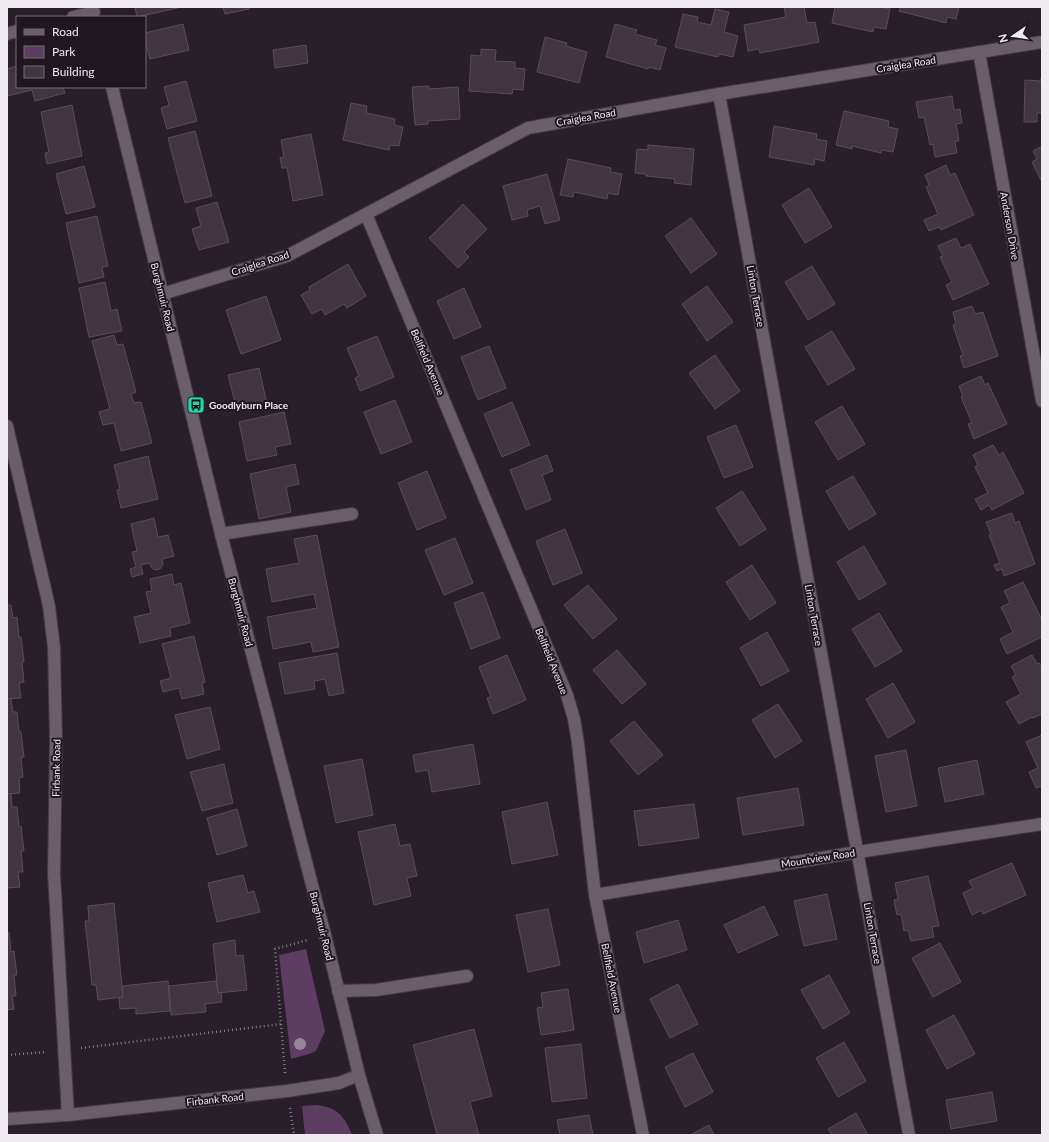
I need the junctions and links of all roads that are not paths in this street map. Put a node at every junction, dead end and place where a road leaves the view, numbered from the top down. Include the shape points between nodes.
1 (94, 12) edge
2 (77, 16) edge
3 (1042, 42) edge
4 (979, 52) junction
5 (112, 88) edge
6 (719, 94) junction
7 (366, 214) junction
8 (162, 294) junction
9 (1042, 400) edge
10 (7, 426) edge
11 (352, 514) dead end
12 (221, 534) junction
13 (1042, 824) edge
14 (858, 852) junction
15 (595, 895) junction
16 (467, 976) dead end
17 (338, 992) junction
18 (360, 1075) junction
19 (68, 1115) junction
20 (7, 1119) edge
21 (377, 1135) edge
22 (643, 1135) edge
23 (909, 1135) edge

1 - 2 street
3 - 4 street, Craiglea Road
4 - 6 street, Craiglea Road
4 - 9 street, Anderson Drive
5 - 8 street, Burghmuir Road
6 - 7 street, Craiglea Road via 528,128
6 - 14 street, Linton Terrace
7 - 8 street, Craiglea Road via 286,256
7 - 15 street, Bellfield Avenue via 567,695 578,743
8 - 12 street, Burghmuir Road
10 - 19 street, Firbank Road via 49,606 54,648 54,874
11 - 12 street
12 - 17 street, Burghmuir Road
13 - 14 street, Mountview Road
14 - 15 street, Mountview Road
14 - 23 street, Linton Terrace
15 - 22 street, Bellfield Avenue
16 - 17 street via 376,990
17 - 18 street, Burghmuir Road
18 - 19 street, Firbank Road via 339,1083 287,1091
18 - 21 street, Burghmuir Road
19 - 20 street, Firbank Road

